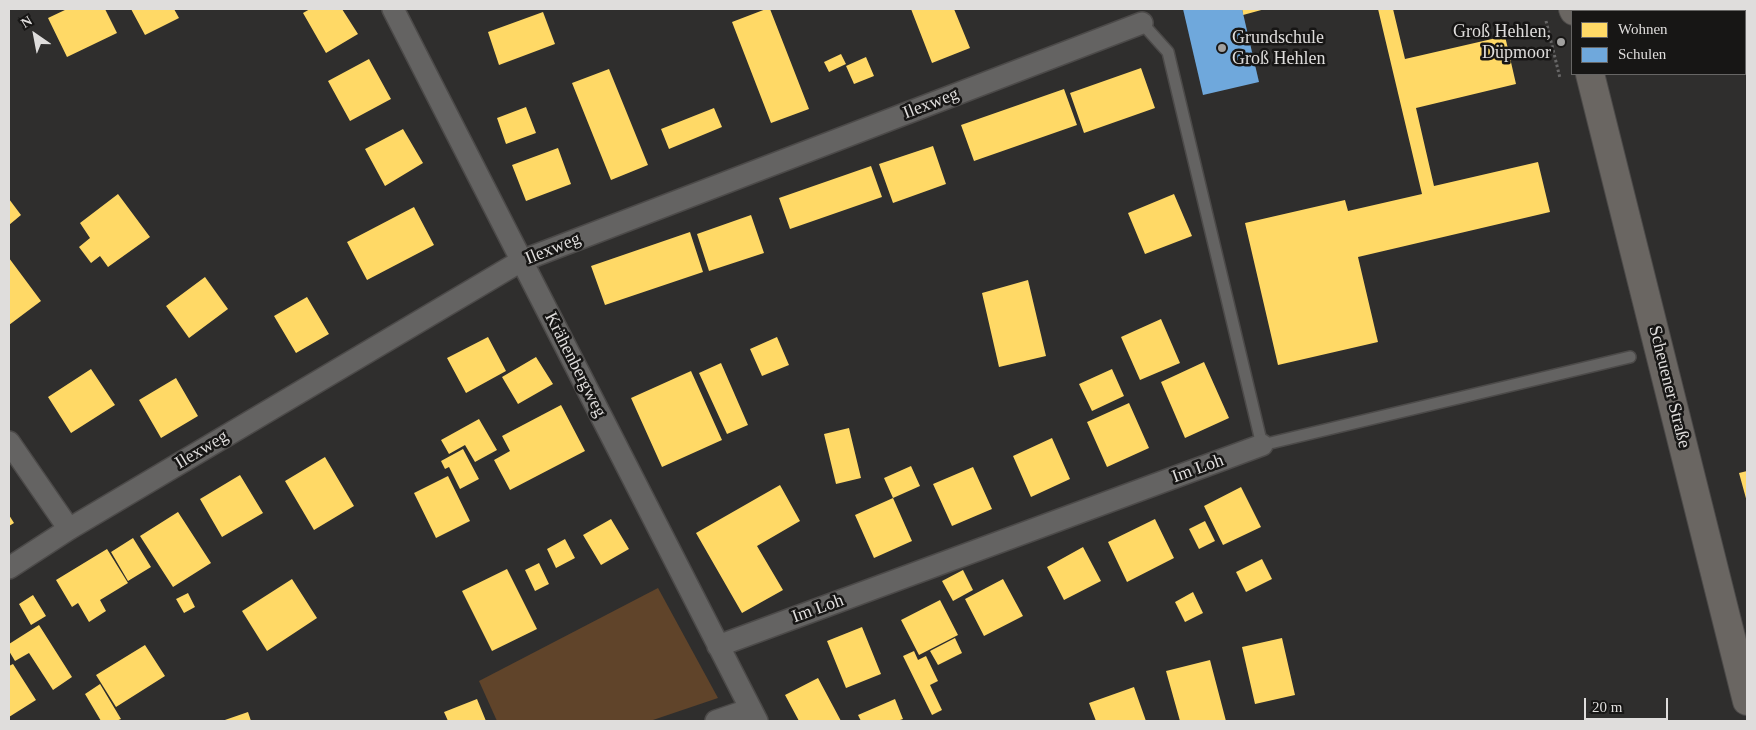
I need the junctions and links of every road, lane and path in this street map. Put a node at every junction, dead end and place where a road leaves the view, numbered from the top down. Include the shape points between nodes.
1 (393, 9) edge
2 (1142, 23) joint
3 (1590, 75) edge
4 (522, 261) junction
5 (1630, 357) dead end
6 (9, 442) edge
7 (1262, 445) junction
8 (69, 529) junction
9 (9, 568) edge
10 (718, 646) junction
11 (1747, 700) edge
12 (754, 715) edge
13 (716, 721) edge

1 - 4 street, Krähenbergweg
2 - 4 street, Ilexweg
2 - 7 lane via 1168,52
3 - 11 main road, Scheuener Straße
4 - 8 street, Ilexweg
4 - 10 street, Krähenbergweg
5 - 7 lane
6 - 8 street
7 - 10 street, Im Loh
8 - 9 street, Ilexweg
10 - 12 street, Krähenbergweg
12 - 13 street

